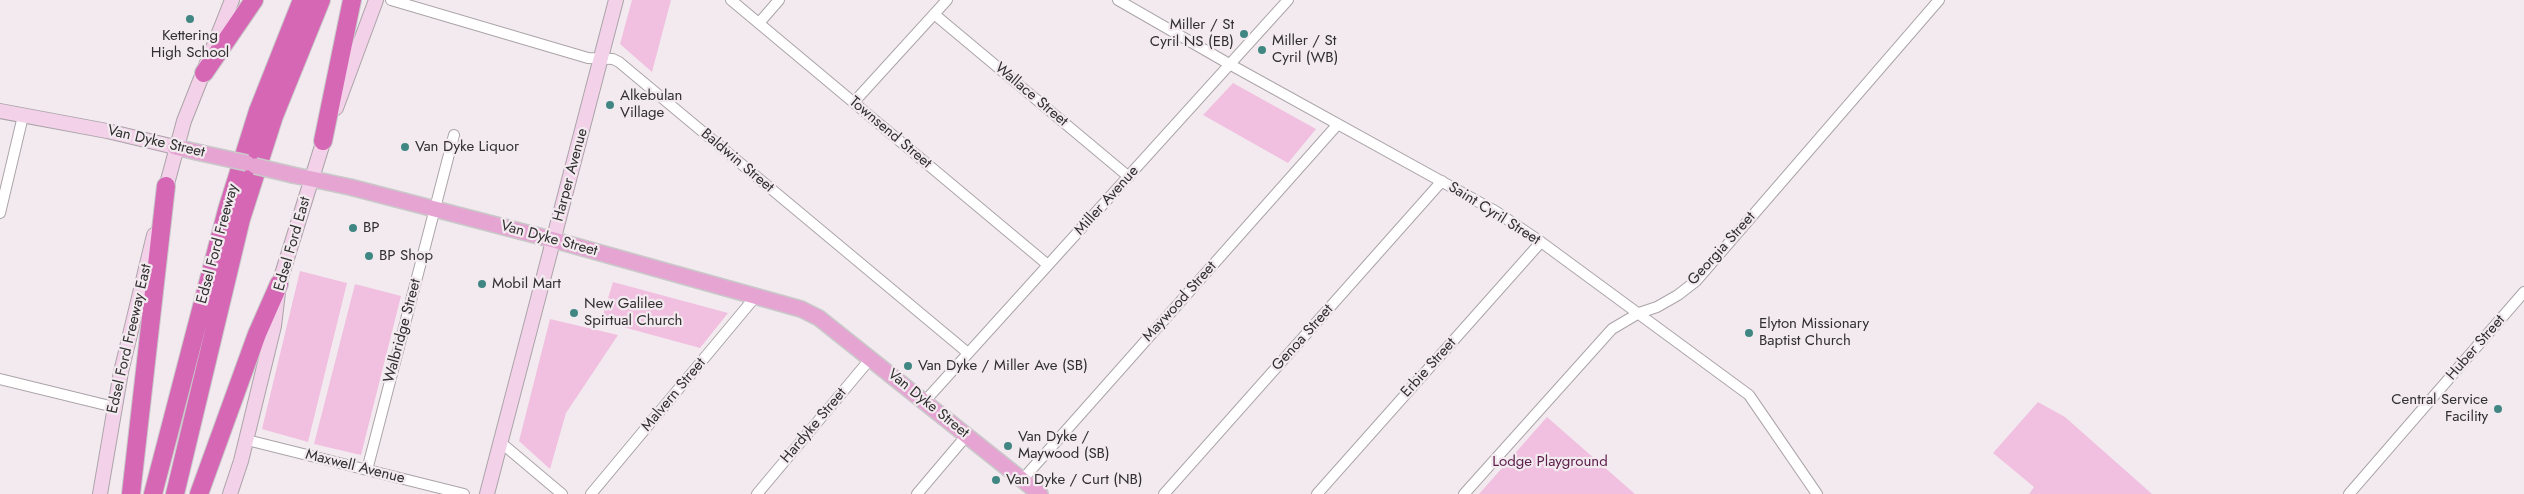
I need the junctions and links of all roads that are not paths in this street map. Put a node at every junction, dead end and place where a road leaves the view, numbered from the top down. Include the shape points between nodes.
1 (232, 0) edge
2 (254, 0) edge
3 (302, 0) edge
4 (321, 0) edge
5 (352, 0) edge
6 (376, 0) edge
7 (391, 0) edge
8 (616, 0) edge
9 (731, 0) edge
10 (779, 0) edge
11 (946, 0) edge
12 (1120, 0) edge
13 (1288, 0) edge
14 (1940, 0) edge
15 (934, 14) junction
16 (758, 23) junction
17 (601, 59) junction
18 (1231, 65) junction
19 (204, 73) junction
20 (854, 102) junction
21 (0, 111) edge
22 (23, 116) junction
23 (1338, 124) junction
24 (454, 135) dead end
25 (323, 141) junction
26 (175, 147) junction
27 (1129, 177) junction
28 (312, 179) junction
29 (1442, 181) junction
30 (166, 186) junction
31 (435, 209) junction
32 (0, 213) edge
33 (554, 240) junction
34 (1540, 242) junction
35 (1048, 265) junction
36 (279, 284) junction
37 (2524, 292) edge
38 (756, 296) junction
39 (1639, 313) junction
40 (968, 353) junction
41 (870, 358) junction
42 (0, 379) edge
43 (924, 401) junction
44 (114, 407) junction
45 (967, 435) junction
46 (247, 440) junction
47 (499, 442) junction
48 (367, 470) junction
49 (1022, 480) junction
50 (100, 494) edge
51 (131, 494) edge
52 (153, 494) edge
53 (175, 494) edge
54 (199, 494) edge
55 (230, 494) edge
56 (464, 494) edge
57 (487, 494) edge
58 (562, 494) edge
59 (591, 494) edge
60 (757, 494) edge
61 (917, 494) edge
62 (1040, 494) edge
63 (1164, 494) edge
64 (1317, 494) edge
65 (1464, 494) edge
66 (1817, 494) edge
67 (2349, 494) edge

1 - 19 street
2 - 19 highway
3 - 52 highway, Edsel Ford Freeway via 258,111 226,210
4 - 53 highway, Edsel Ford Freeway via 274,116 241,219
5 - 25 highway
6 - 25 street, Edsel Ford East
7 - 17 street, Baldwin Street via 588,58
8 - 17 street, Harper Avenue
9 - 16 street, Townsend Street
10 - 16 street
11 - 15 street
12 - 18 street, Saint Cyril Street
13 - 18 street, Miller Avenue
14 - 39 street, Georgia Street via 1696,281 1658,307
15 - 20 street
15 - 27 street, Wallace Street
16 - 20 street, Townsend Street
17 - 33 street, Harper Avenue
17 - 40 street, Baldwin Street via 618,62
18 - 23 street, Saint Cyril Street
18 - 27 street, Miller Avenue
19 - 26 street, Edsel Ford Freeway East
20 - 35 street, Townsend Street
21 - 22 street, Van Dyke Street
22 - 26 street, Van Dyke Street
22 - 32 street
23 - 29 street, Saint Cyril Street
23 - 49 street, Maywood Street
24 - 31 street, Walbridge Street
25 - 28 street, Edsel Ford East
26 - 28 main road, Van Dyke Street, bridge
26 - 30 street, Edsel Ford Freeway East
27 - 35 street, Miller Avenue
28 - 31 main road, Van Dyke Street
28 - 36 street, Edsel Ford East
29 - 34 street, Saint Cyril Street via 1495,211
29 - 63 street, Genoa Street
30 - 44 street, Edsel Ford Freeway East
30 - 51 highway
31 - 33 main road, Van Dyke Street
31 - 48 street, Walbridge Street
33 - 38 main road, Van Dyke Street
33 - 47 street, Harper Avenue
34 - 39 street, Saint Cyril Street
34 - 64 street, Erbie Street
35 - 40 street, Miller Avenue
36 - 46 street, Edsel Ford East via 274,326
36 - 54 highway via 257,334
37 - 67 street, Huber Street
38 - 41 main road, Van Dyke Street via 810,313
38 - 59 street, Malvern Street
39 - 65 street, Georgia Street via 1612,329 1599,342
39 - 66 street, Saint Cyril Street via 1749,395
40 - 43 street, Miller Avenue
41 - 43 main road, Van Dyke Street
41 - 60 street, Hardyke Street
42 - 44 street
43 - 45 main road, Van Dyke Street
44 - 50 street, Edsel Ford Freeway East
45 - 49 main road, Van Dyke Street
45 - 61 street
46 - 48 street, Maxwell Avenue
46 - 55 street, Edsel Ford East
47 - 57 street, Harper Avenue
47 - 58 street
48 - 56 street, Maxwell Avenue
49 - 62 main road, Van Dyke Street

